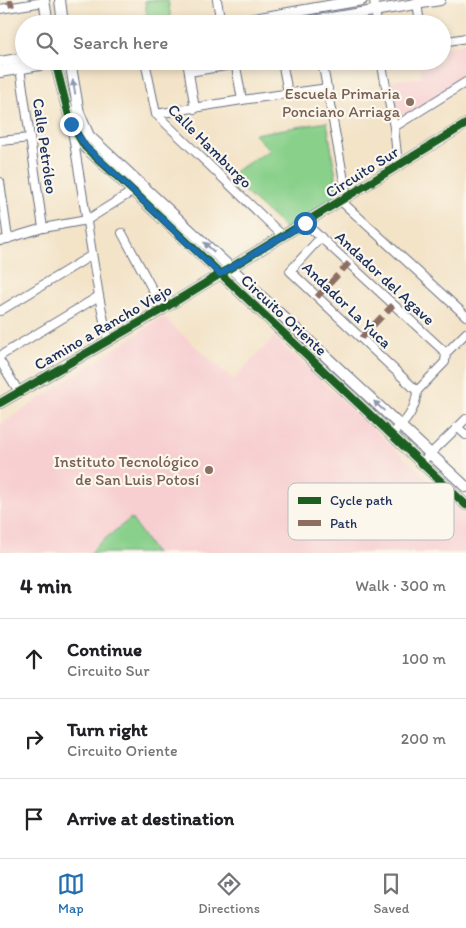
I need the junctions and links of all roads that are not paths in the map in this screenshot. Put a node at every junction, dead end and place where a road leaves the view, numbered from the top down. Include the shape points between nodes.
1 (60, 0) edge
2 (217, 0) edge
3 (362, 0) edge
4 (440, 0) edge
5 (44, 1) edge
6 (417, 3) junction
7 (375, 5) edge
8 (0, 9) edge
9 (46, 15) edge
10 (62, 15) edge
11 (220, 15) edge
12 (276, 15) edge
13 (339, 15) edge
14 (419, 15) edge
15 (466, 38) edge
16 (451, 40) edge
17 (15, 60) edge
18 (0, 62) edge
19 (15, 69) edge
20 (20, 70) edge
21 (60, 70) edge
22 (72, 70) edge
23 (148, 70) edge
24 (199, 70) edge
25 (236, 70) edge
26 (284, 70) edge
27 (324, 70) edge
28 (383, 70) edge
29 (0, 72) edge
30 (189, 72) joint
31 (466, 82) edge
32 (328, 88) junction
33 (288, 93) junction
34 (242, 100) junction
35 (195, 109) junction
36 (79, 113) junction
37 (156, 114) junction
38 (71, 124) junction
39 (466, 124) edge
40 (394, 127) junction
41 (30, 138) junction
42 (0, 141) edge
43 (105, 158) junction
44 (398, 166) junction
45 (0, 182) edge
46 (133, 191) junction
47 (344, 199) junction
48 (87, 220) junction
49 (305, 223) junction
50 (43, 228) junction
51 (122, 233) dead end
52 (283, 236) junction
53 (320, 237) junction
54 (4, 240) edge
55 (92, 255) junction
56 (231, 268) junction
57 (220, 274) junction
58 (98, 296) junction
59 (163, 309) junction
60 (0, 311) edge
61 (466, 316) edge
62 (466, 333) edge
63 (108, 341) junction
64 (446, 354) junction
65 (0, 356) edge
66 (0, 361) edge
67 (417, 391) junction
68 (19, 392) junction
69 (0, 403) edge
70 (466, 419) edge
71 (401, 427) junction
72 (457, 427) junction
73 (391, 434) junction
74 (466, 435) edge
75 (430, 454) junction
76 (421, 463) junction
77 (442, 483) edge
78 (466, 487) edge
79 (454, 494) edge
80 (466, 505) edge

1 - 10 street
2 - 11 street
3 - 12 street
4 - 6 street
5 - 8 street
5 - 9 street
6 - 7 street
6 - 14 street
7 - 13 street
15 - 16 street
17 - 18 street
19 - 29 street
20 - 41 street, Calle Petróleo
21 - 38 street, Circuito Oriente
36 -> 22 street, Circuito Oriente
23 - 37 street, Calle Hamburgo
24 - 30 street
25 - 34 street
26 - 33 street
27 - 32 street
28 - 40 street
30 - 35 street
31 - 40 street, Circuito Sur
32 - 33 street
32 - 47 street
33 - 34 street
34 - 35 street
35 - 37 street
36 - 38 street
36 - 43 street, Circuito Oriente via 89,136
37 - 52 street, Calle Hamburgo
38 - 43 street, Circuito Oriente via 86,147
38 - 48 street
39 - 44 street, Circuito Sur
40 - 44 street
41 - 42 street
41 - 50 street, Calle Petróleo
43 - 46 street, Circuito Oriente
56 -> 43 street, Circuito Oriente
44 - 47 street, Circuito Sur
45 - 54 street
46 - 48 street
46 - 57 street, Circuito Oriente
47 - 49 street, Circuito Sur
47 - 61 street
48 - 50 street
48 - 55 street
49 - 52 street, Circuito Sur
49 - 53 street, Andador del Agave
50 - 54 street
51 - 59 street
52 - 56 street, Circuito Sur
53 - 64 street, Andador del Agave
53 - 67 street, Andador La Yuca via 290,271
55 - 58 street
55 - 60 street
56 - 57 street, Circuito Sur
71 -> 56 street, Circuito Oriente
57 - 59 street, Camino a Rancho Viejo
57 - 73 street, Circuito Oriente
58 - 63 street
58 - 65 street
59 - 63 street, Camino a Rancho Viejo
62 - 64 street
63 - 68 street, Camino a Rancho Viejo
64 - 67 street via 445,362
66 - 68 street
67 - 71 street via 411,415
68 - 69 street, Camino a Rancho Viejo
70 - 72 street
71 - 73 street
71 - 75 street, Circuito Oriente
72 - 74 street
72 - 75 street
73 - 76 street, Circuito Oriente
75 - 76 street
75 - 78 street, Circuito Oriente
76 - 77 street, Circuito Oriente
79 - 80 street, Circuito Oriente

